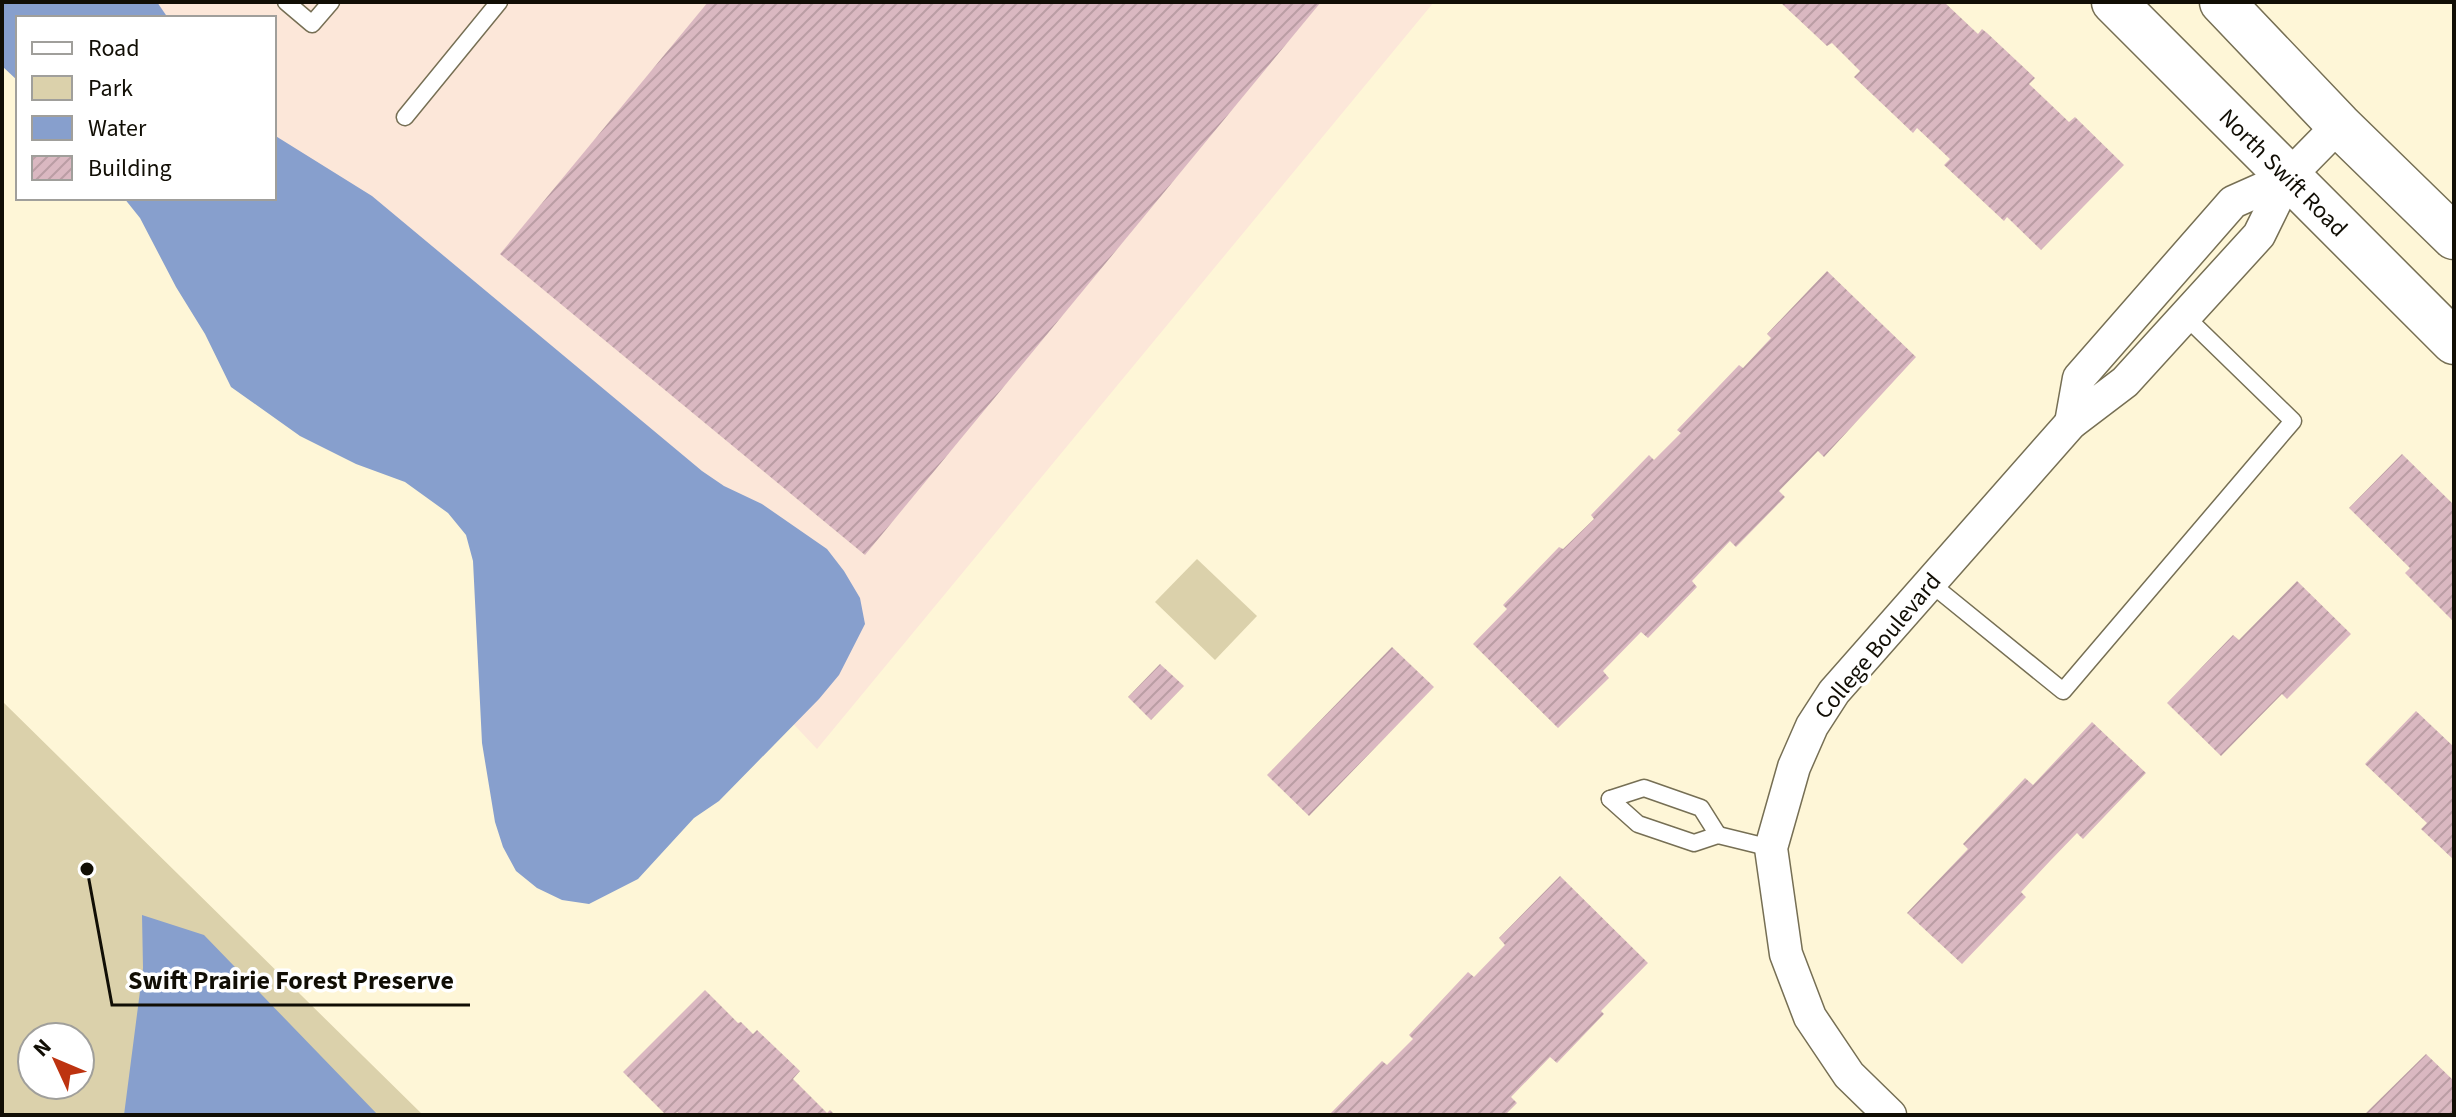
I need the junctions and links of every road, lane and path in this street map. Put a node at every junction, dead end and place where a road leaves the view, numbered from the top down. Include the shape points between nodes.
1 (286, 2) edge
2 (331, 2) edge
3 (499, 2) edge
4 (2114, 2) edge
5 (2222, 2) edge
6 (405, 117) dead end
7 (2339, 125) junction
8 (2287, 178) junction
9 (2454, 237) edge
10 (2185, 316) junction
11 (2454, 342) edge
12 (2071, 423) junction
13 (1930, 583) junction
14 (1718, 835) junction
15 (1771, 848) junction
16 (1890, 1115) edge

1 - 2 lane via 312,24
3 - 6 lane
4 - 8 street, North Swift Road
5 - 7 street
7 - 8 street, College Boulevard
7 - 9 street
8 - 10 street, College Boulevard via 2259,235
8 - 11 street, North Swift Road
8 - 12 street, College Boulevard via 2233,202 2079,378
10 - 12 street, College Boulevard via 2125,382
10 - 13 lane via 2293,421 2063,691
12 - 13 street, College Boulevard
13 - 15 street, College Boulevard via 1834,692 1812,726 1794,767
14 - 14 lane via 1701,808 1644,788 1610,799 1638,824 1694,843
14 - 15 lane
15 - 16 street, College Boulevard via 1786,954 1810,1017 1849,1075

